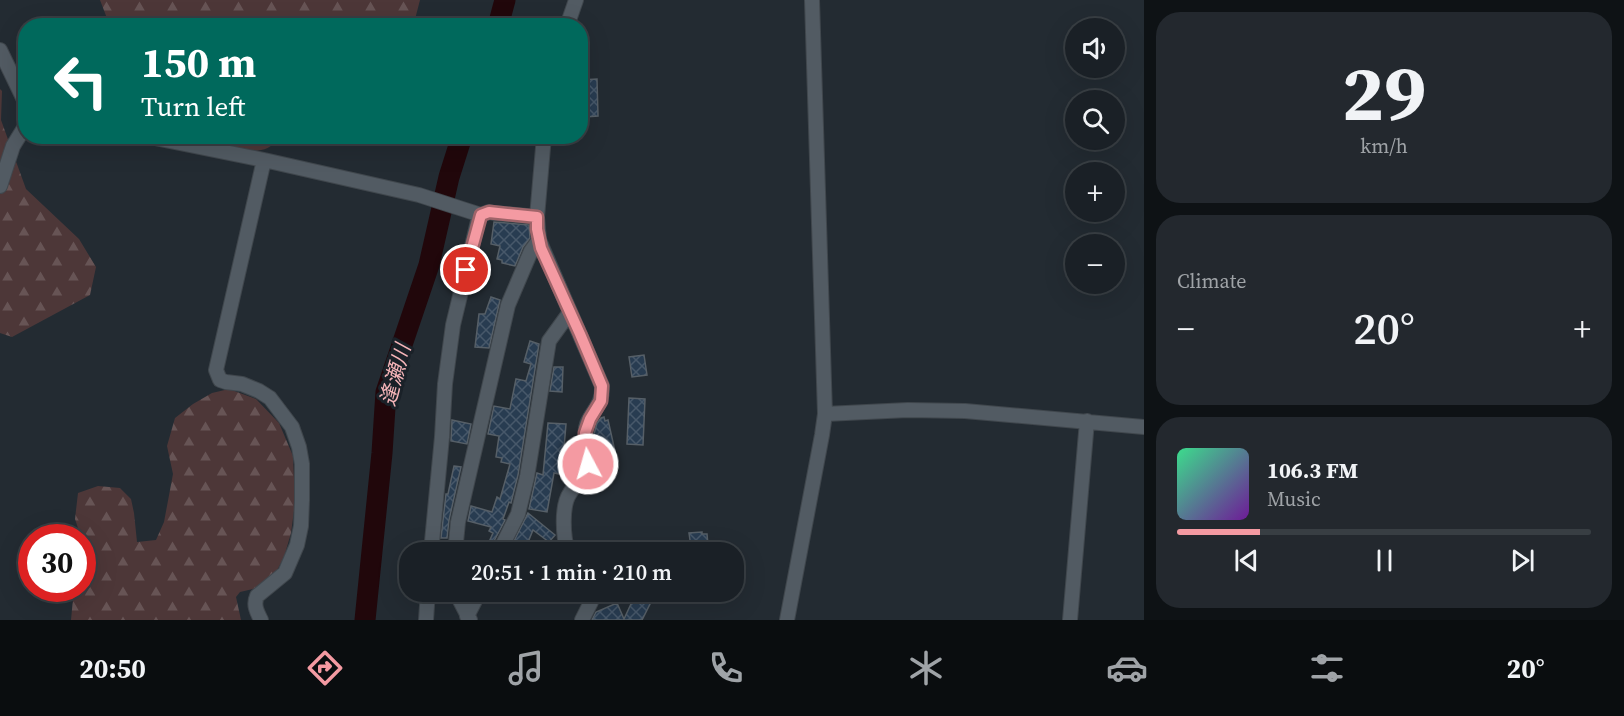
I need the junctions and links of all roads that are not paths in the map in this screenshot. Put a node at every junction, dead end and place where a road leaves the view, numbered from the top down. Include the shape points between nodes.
1 (576, 0) edge
2 (812, 0) edge
3 (570, 18) edge
4 (0, 50) edge
5 (18, 87) edge
6 (18, 138) edge
7 (185, 144) edge
8 (543, 144) edge
9 (264, 160) junction
10 (0, 186) edge
11 (476, 214) junction
12 (537, 217) junction
13 (538, 240) junction
14 (570, 312) junction
15 (825, 414) junction
16 (1088, 422) junction
17 (1144, 427) edge
18 (432, 542) edge
19 (456, 542) edge
20 (504, 542) edge
21 (566, 542) edge
22 (427, 602) edge
23 (460, 602) edge
24 (475, 602) edge
25 (591, 602) edge
26 (468, 618) edge
27 (261, 620) edge
28 (426, 620) edge
29 (582, 620) edge
30 (787, 620) edge
31 (1070, 620) edge

1 - 3 street
2 - 15 street
4 - 5 street
6 - 10 street
7 - 9 street
8 - 12 street
9 - 11 street via 431,198
9 - 27 street via 216,370 220,380 242,384 270,398 292,427 299,447 301,526 297,545 285,573 257,596 255,609
11 - 12 street
11 - 18 street via 445,384
12 - 13 street
13 - 14 street
13 - 19 street via 508,305
14 - 20 street via 549,341 525,486 518,514
14 - 21 street via 602,391 585,433 588,464 565,502
15 - 16 street via 965,411
15 - 30 street
16 - 17 street
16 - 31 street
22 - 28 street
23 - 26 street
24 - 26 street
25 - 29 street

